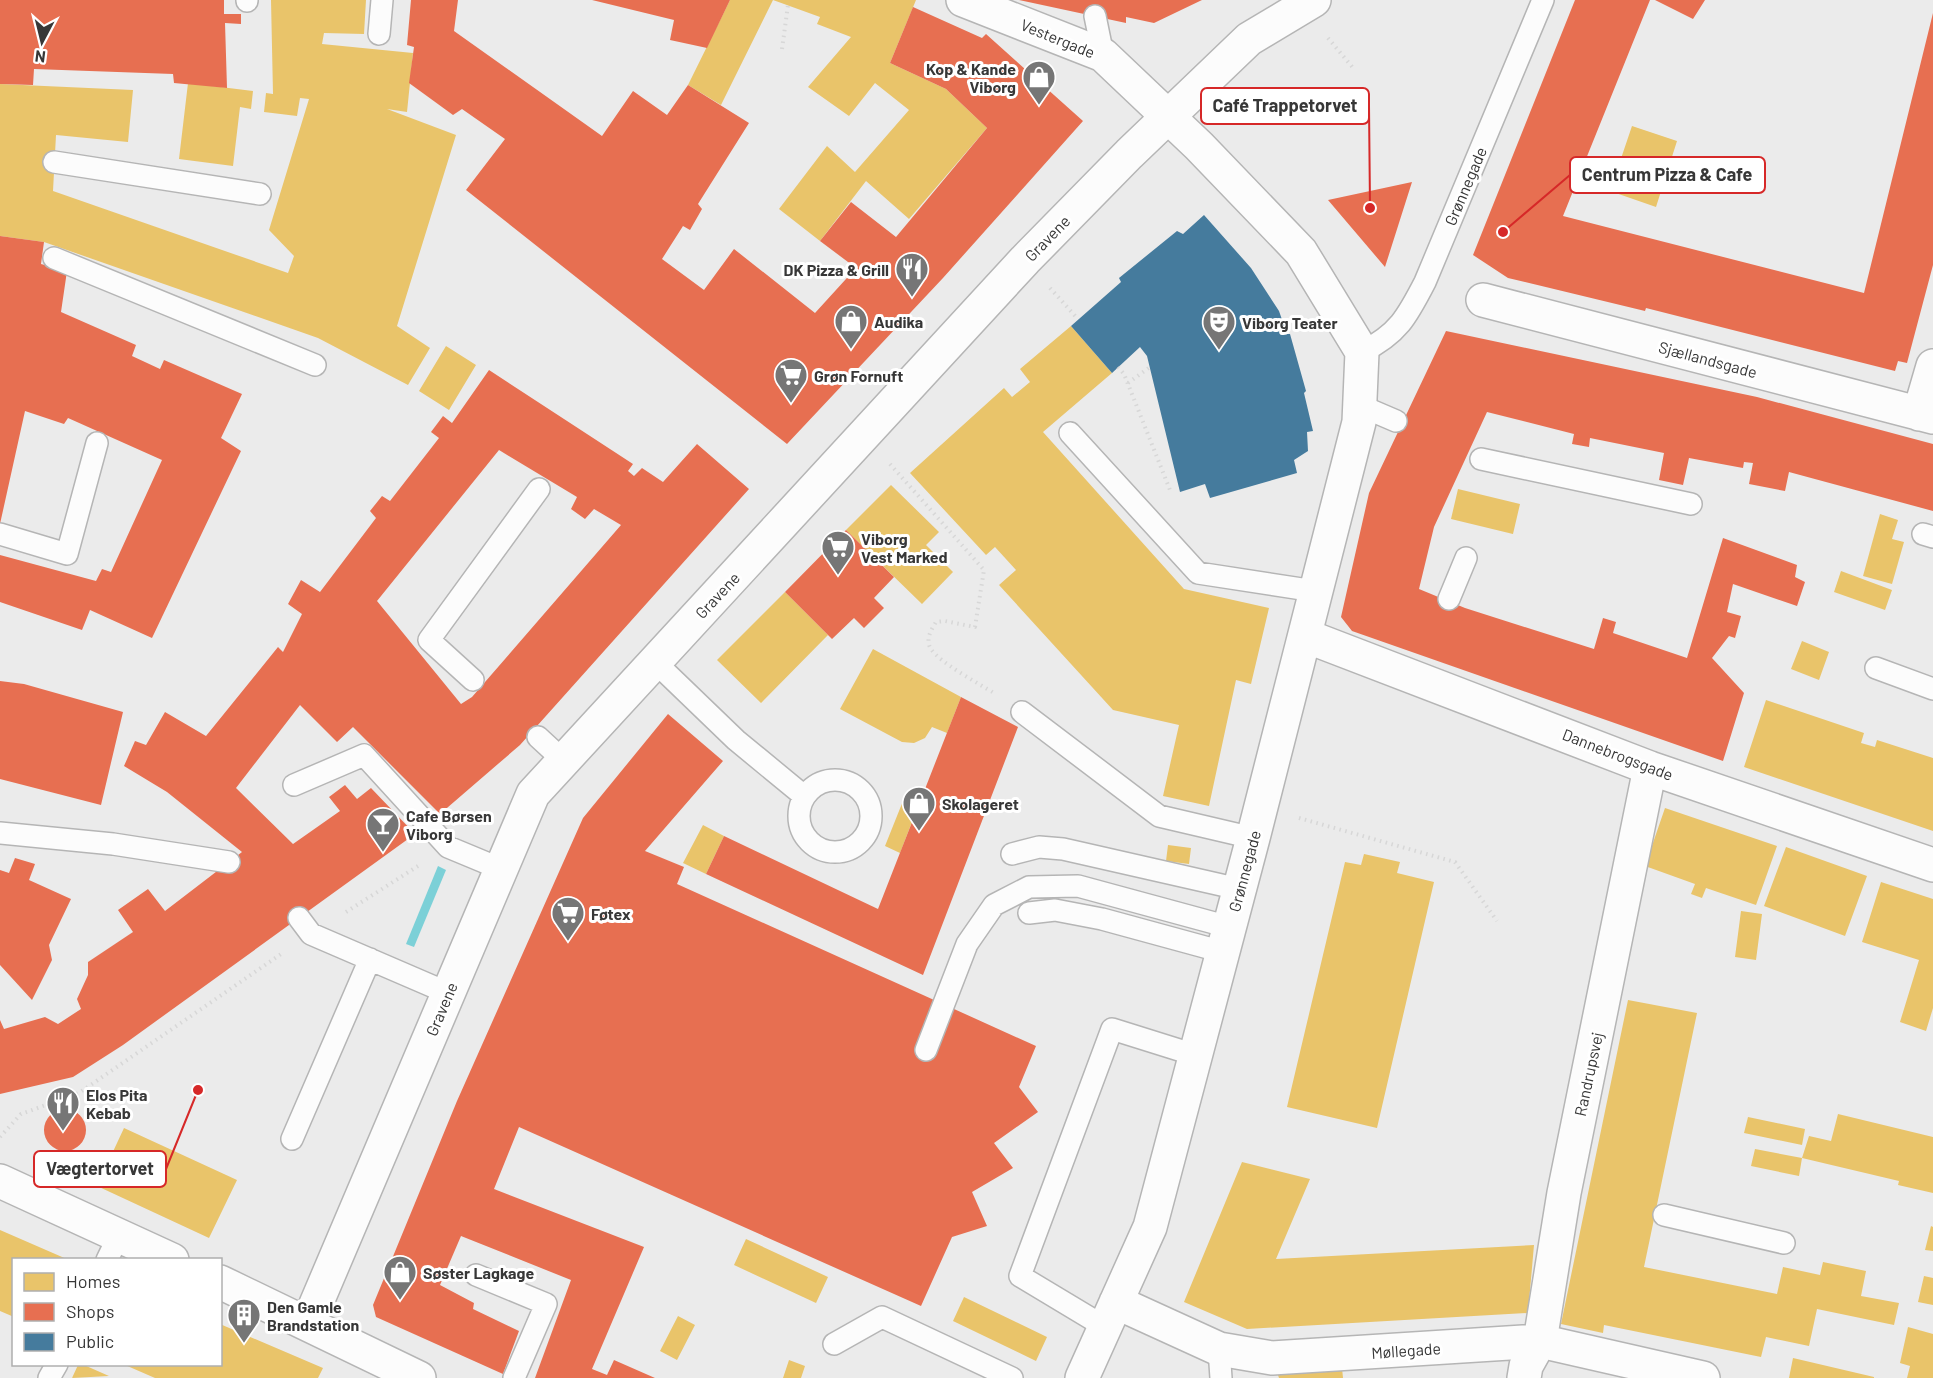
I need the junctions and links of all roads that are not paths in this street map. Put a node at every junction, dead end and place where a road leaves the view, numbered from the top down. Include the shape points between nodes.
1 (382, 0) edge
2 (963, 0) edge
3 (1314, 0) edge
4 (1543, 0) edge
5 (1095, 16) dead end
6 (379, 33) dead end
7 (1103, 55) junction
8 (1168, 117) junction
9 (54, 162) dead end
10 (260, 194) dead end
11 (54, 258) dead end
12 (1483, 300) dead end
13 (1362, 352) junction
14 (315, 365) dead end
15 (1933, 366) edge
16 (1361, 406) junction
17 (1926, 416) edge
18 (1396, 421) dead end
19 (1070, 433) dead end
20 (97, 443) dead end
21 (1481, 459) dead end
22 (538, 489) dead end
23 (1691, 504) dead end
24 (0, 534) edge
25 (1466, 558) dead end
26 (1314, 591) junction
27 (1449, 599) dead end
28 (1306, 636) junction
29 (655, 662) junction
30 (1876, 668) dead end
31 (472, 680) dead end
32 (1933, 689) edge
33 (1022, 712) road end
34 (538, 737) dead end
35 (564, 760) junction
36 (1650, 768) junction
37 (294, 785) dead end
38 (804, 796) dead end
39 (1257, 823) junction
40 (0, 832) edge
41 (1012, 854) dead end
42 (229, 862) dead end
43 (1933, 863) edge
44 (501, 868) junction
45 (1239, 889) junction
46 (1029, 913) dead end
47 (305, 926) road end
48 (1226, 940) junction
49 (370, 959) junction
50 (448, 993) junction
51 (926, 1050) dead end
52 (1196, 1055) junction
53 (292, 1139) dead end
54 (0, 1181) edge
55 (1664, 1215) dead end
56 (1784, 1243) dead end
57 (113, 1247) edge
58 (163, 1258) edge
59 (476, 1275) dead end
60 (222, 1283) edge
61 (1111, 1315) junction
62 (308, 1323) junction
63 (1540, 1341) junction
64 (834, 1344) dead end
65 (1220, 1364) edge
66 (419, 1378) edge
67 (514, 1378) edge
68 (1012, 1378) edge
69 (1082, 1378) edge
70 (1524, 1378) edge
71 (1703, 1378) edge

1 - 6 lane
2 - 7 street, Vestergade
3 - 8 street, Gravene via 1249,39
4 - 13 lane, Grønnegade via 1425,282 1403,324 1384,341
5 - 7 lane
7 - 8 street, Vestergade
8 - 13 street via 1301,252
8 - 29 street, Gravene via 1025,260
9 - 10 lane
11 - 14 lane
12 - 17 street, Sjællandsgade
13 - 16 street, Grønnegade
15 - 17 street
16 - 18 lane
16 - 26 street, Grønnegade
19 - 26 lane via 1198,573
20 - 24 lane via 67,554
21 - 23 lane
22 - 31 lane via 429,640
25 - 27 lane
26 - 28 street, Grønnegade
28 - 36 street, Dannebrogsgade via 1422,669
28 - 39 street, Grønnegade
29 - 35 street, Gravene
29 - 38 lane via 736,740
30 - 32 lane
33 - 39 lane via 1159,816
34 - 35 lane
35 - 44 street, Gravene via 533,794
36 - 43 street, Dannebrogsgade
36 - 63 street, Randrupsvej via 1572,1194
37 - 44 lane via 364,755 448,847
39 - 45 street, Grønnegade
40 - 42 lane
41 - 45 lane via 1039,846 1063,849
44 - 50 street, Gravene
45 - 48 street, Grønnegade
46 - 48 lane via 1055,910
47 - 49 lane
48 - 51 lane via 1078,886 1029,887 994,905 967,944
48 - 52 street, Grønnegade
49 - 50 lane
49 - 53 lane
50 - 62 street, Gravene
52 - 61 street, Grønnegade via 1149,1227
52 - 61 lane via 1112,1029 1020,1276
54 - 57 street
55 - 56 lane
57 - 58 street
59 - 67 lane via 546,1304
60 - 62 street
61 - 65 street, Møllegade
61 - 69 street, Grønnegade
62 - 66 street
63 - 65 street, Møllegade
63 - 70 street, Randrupsvej
63 - 71 street, Møllegade
64 - 68 lane via 882,1317

